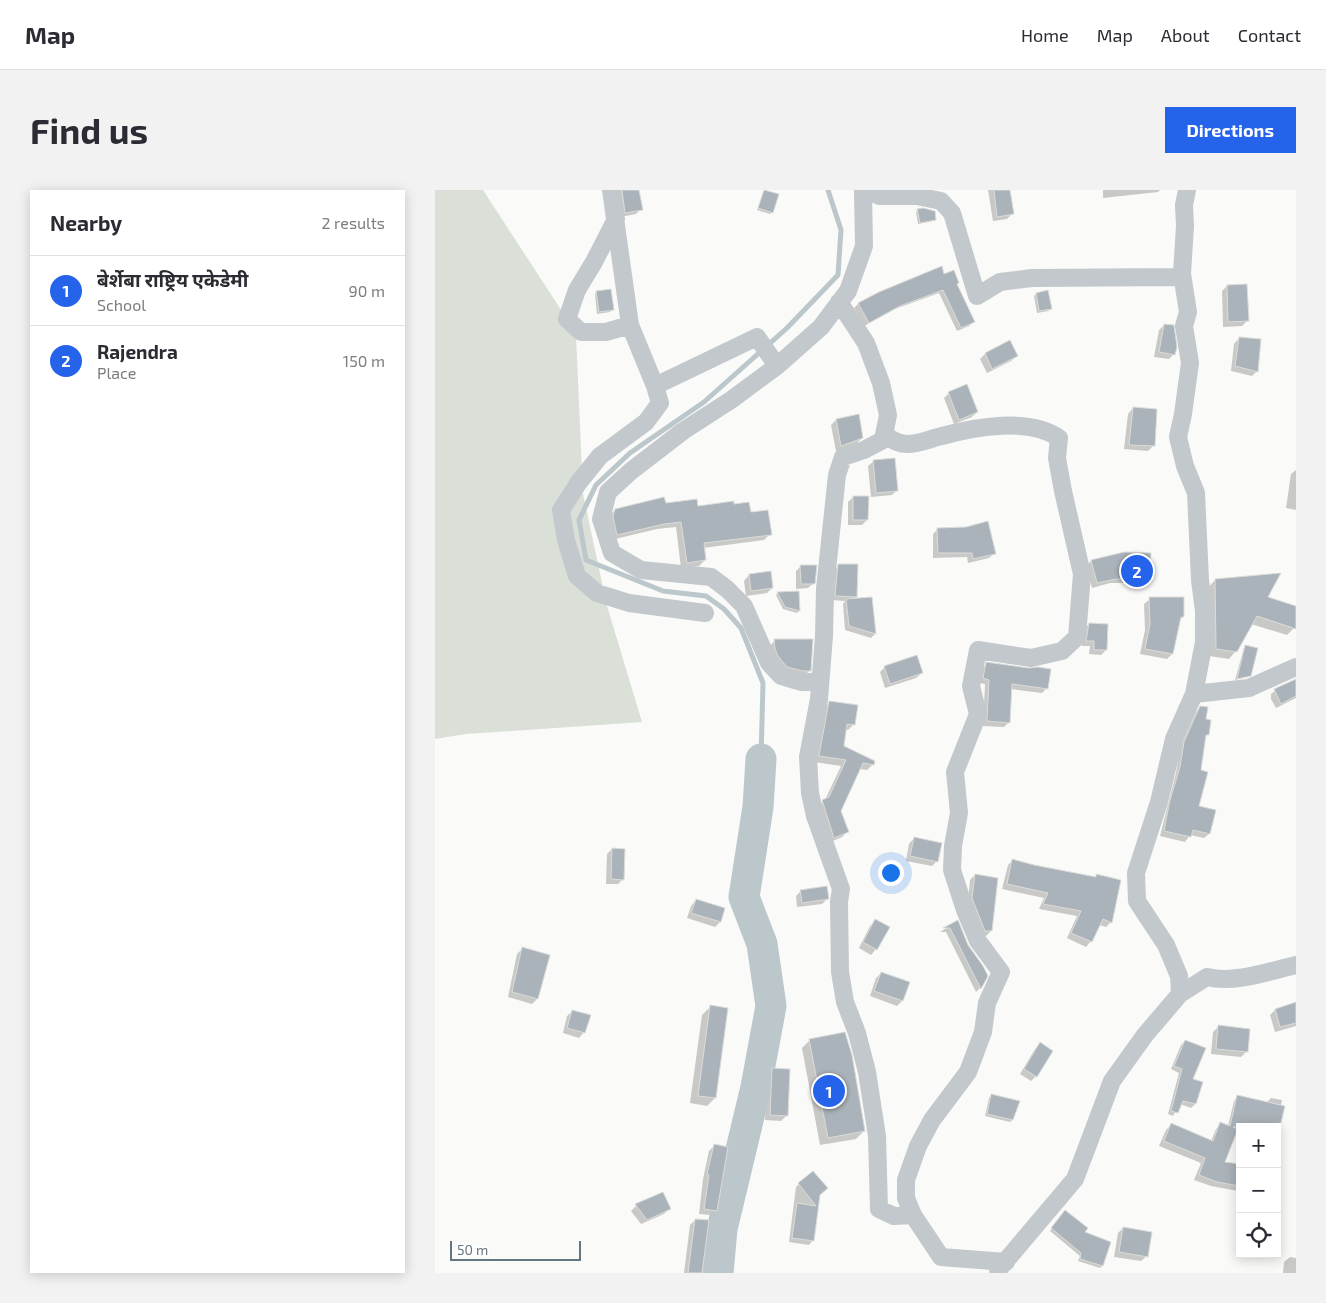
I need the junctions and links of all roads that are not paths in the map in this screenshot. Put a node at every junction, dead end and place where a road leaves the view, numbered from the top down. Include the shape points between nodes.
1 (611, 190) edge
2 (863, 190) edge
3 (871, 190) edge
4 (1187, 190) edge
5 (616, 219) junction
6 (1182, 274) junction
7 (839, 302) junction
8 (630, 325) junction
9 (777, 366) junction
10 (655, 386) junction
11 (884, 434) junction
12 (705, 613) dead end
13 (1296, 668) edge
14 (820, 682) junction
15 (1194, 694) junction
16 (1296, 965) edge
17 (1180, 994) junction
18 (913, 1215) junction
19 (1000, 1268) edge

1 - 5 street
2 - 7 street via 864,246 848,291
3 - 6 street via 879,196 917,196 941,201 952,213 977,296 1000,282 1033,278
4 - 6 street
5 - 8 street
5 - 8 street via 577,290 567,319 581,332 606,332
6 - 15 street via 1188,312 1184,326 1190,363 1178,437 1196,493 1204,611 1204,642
7 - 9 street via 821,327
7 - 11 street via 866,343 881,383 888,415
8 - 10 street
9 - 10 street via 757,337
9 - 14 street via 631,471 608,492 601,519 612,553 641,570 711,576 744,606 769,663 781,676 801,682
10 - 12 street via 661,403 646,422 600,456 561,510 565,540 577,576 597,593 629,603
11 - 14 street via 883,440 843,457 837,475 825,589
11 - 18 street via 895,442 909,444 982,426 1017,426 1050,432 1059,438 1057,458 1082,574 1077,637 1062,651 1031,658 978,650 971,686 978,714 955,772 959,813 952,870 978,941 1001,972 987,1003 983,1032 968,1072 932,1120 918,1146 906,1180 905,1198
13 - 15 street via 1249,688
14 - 18 street via 808,757 810,793 841,890 840,972 845,1002 867,1072 877,1136 879,1209 894,1216
15 - 17 street via 1174,739 1159,802 1136,873 1137,900 1166,945 1179,976
16 - 17 street via 1252,976 1220,980 1207,977
17 - 19 street via 1112,1081 1075,1179
18 - 19 street via 941,1256

